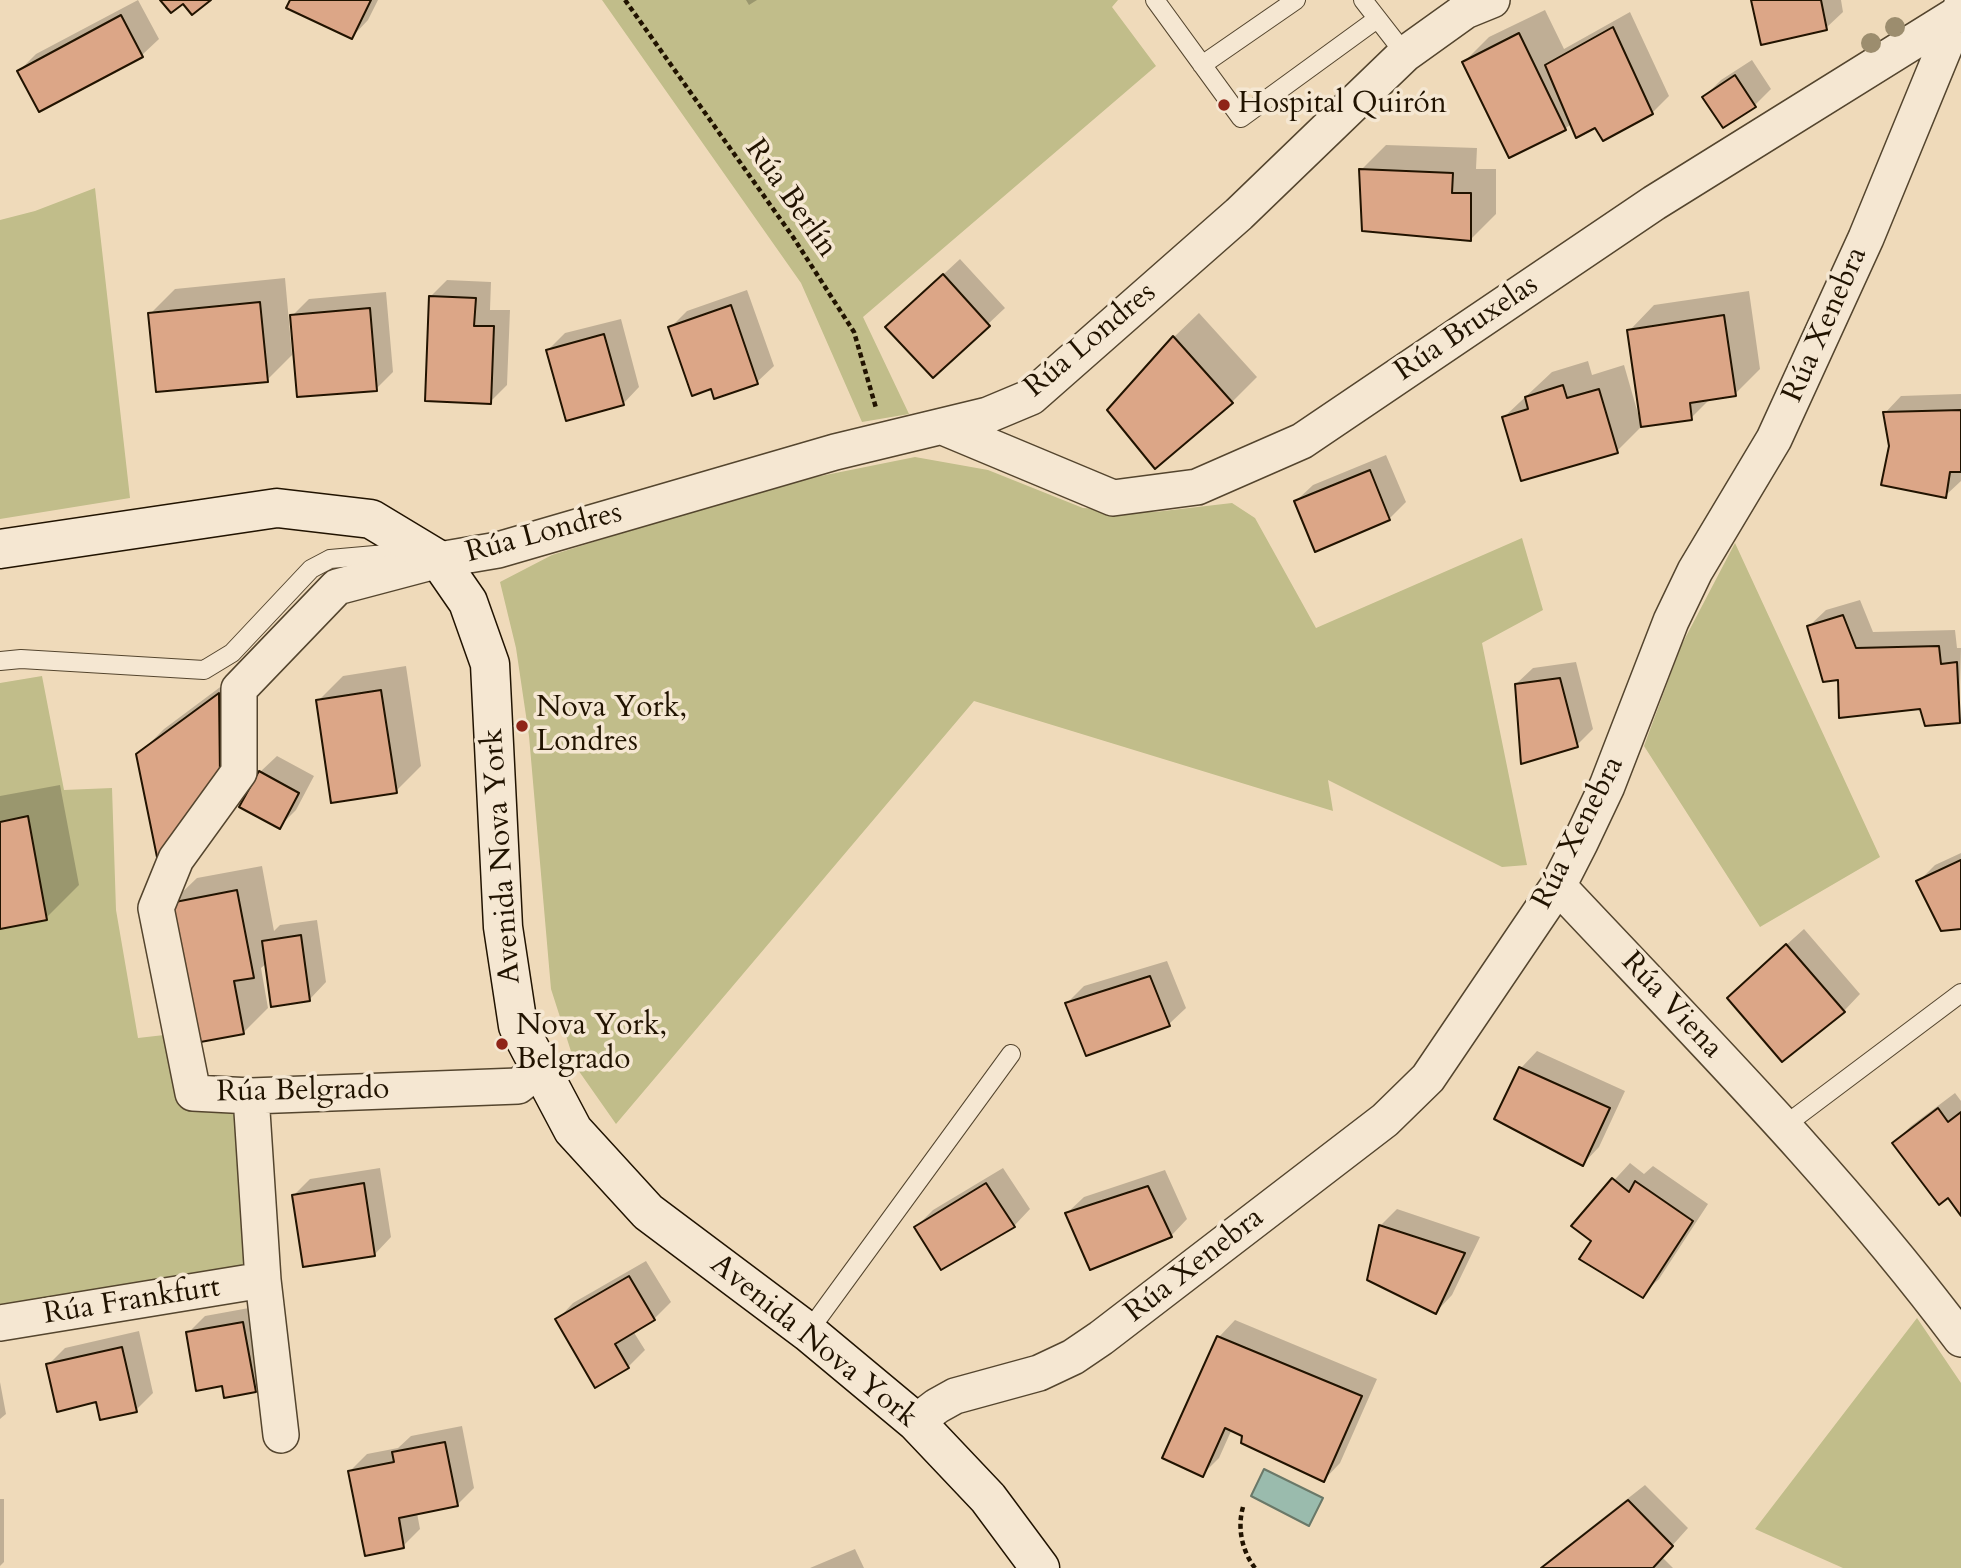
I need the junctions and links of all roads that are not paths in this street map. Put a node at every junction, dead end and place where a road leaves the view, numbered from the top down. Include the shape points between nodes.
1 (1155, 0) edge
2 (1296, 0) edge
3 (1363, 0) edge
4 (1492, 0) edge
5 (1959, 11) edge
6 (1377, 19) junction
7 (1405, 54) junction
8 (1202, 65) junction
9 (943, 427) junction
10 (401, 537) junction
11 (0, 549) edge
12 (439, 560) junction
13 (0, 661) edge
14 (1558, 886) junction
15 (1961, 993) edge
16 (1011, 1055) dead end
17 (540, 1069) junction
18 (251, 1096) junction
19 (1784, 1126) junction
20 (263, 1280) junction
21 (0, 1323) edge
22 (808, 1332) junction
23 (1961, 1339) edge
24 (916, 1422) junction
25 (281, 1435) dead end
26 (1040, 1568) edge

1 - 8 lane
2 - 8 lane
3 - 6 lane
4 - 7 street, Rúa Londres via 1465,10
5 - 9 street, Rúa Bruxelas via 1654,203 1302,441 1197,487 1113,498
5 - 14 street, Rúa Xenebra via 1866,238 1774,439 1695,571 1607,786
6 - 7 lane
6 - 8 lane via 1241,118
7 - 9 street, Rúa Londres via 1239,214 1031,397
9 - 12 street, Rúa Londres via 498,550
10 - 11 main road, Avenida Nova York via 371,519 277,508
10 - 12 main road, Avenida Nova York
10 - 13 lane via 386,554 330,559 311,569 232,653 204,670
12 - 17 main road, Avenida Nova York via 468,602 490,664 503,927 518,1026
12 - 18 street, Rúa Belgrado via 337,587 239,689 239,772 176,859 156,908 193,1093
14 - 19 street, Rúa Viena
14 - 24 street, Rúa Xenebra via 1427,1077 1385,1120 1073,1357 1039,1373 955,1396
15 - 19 lane
16 - 22 lane
17 - 18 street, Rúa Belgrado via 518,1086
17 - 22 main road, Avenida Nova York via 573,1130 648,1212
18 - 20 street, Rúa Frankfurt
19 - 23 street, Rúa Viena via 1920,1284
20 - 21 street, Rúa Frankfurt
20 - 25 street, Rúa Frankfurt
22 - 24 main road, Avenida Nova York
24 - 26 main road, Avenida Nova York via 988,1498

